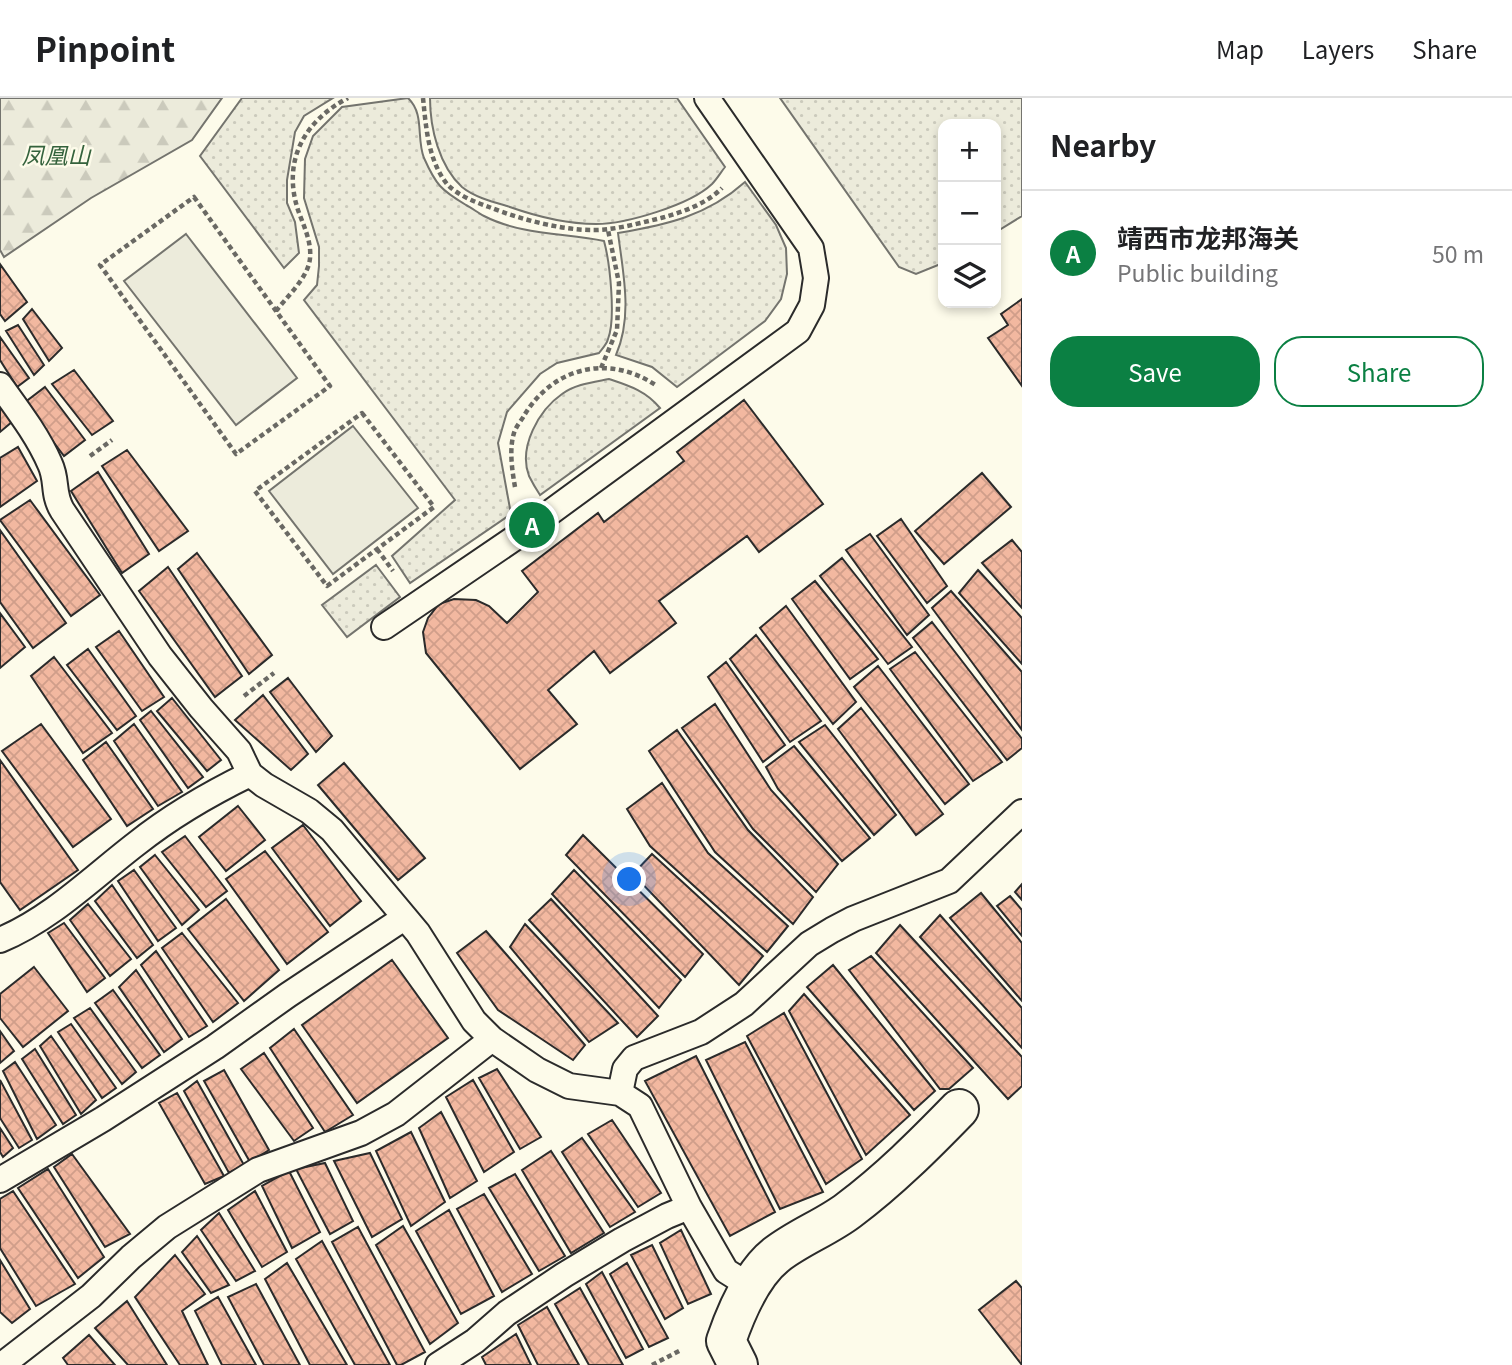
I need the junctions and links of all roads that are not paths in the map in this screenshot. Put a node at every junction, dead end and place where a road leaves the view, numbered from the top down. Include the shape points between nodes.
1 (707, 98) edge
2 (0, 385) edge
3 (384, 627) dead end
4 (250, 774) junction
5 (1022, 812) edge
6 (404, 918) junction
7 (0, 940) edge
8 (492, 1039) junction
9 (620, 1093) junction
10 (959, 1109) dead end
11 (0, 1180) edge
12 (689, 1207) junction
13 (750, 1286) junction
14 (2, 1365) edge
15 (438, 1365) edge
16 (738, 1365) edge

1 - 3 lane via 811,248 816,278 812,305 798,331 522,533
2 - 4 lane via 51,464 55,498 62,510 160,656 239,751
4 - 6 lane via 332,830
4 - 7 lane via 175,816 37,920
5 - 9 lane via 948,881 832,930 809,944 744,1004 701,1032 634,1058 625,1069
6 - 8 lane via 474,1021
6 - 11 lane via 204,1054
8 - 9 lane via 569,1086
8 - 14 lane via 396,1114 361,1133 258,1170 167,1227 91,1296
9 - 12 lane via 640,1107
10 - 13 street via 888,1179 846,1212 775,1255
12 - 13 lane via 726,1270
12 - 15 lane via 564,1275
13 - 16 street via 726,1341

